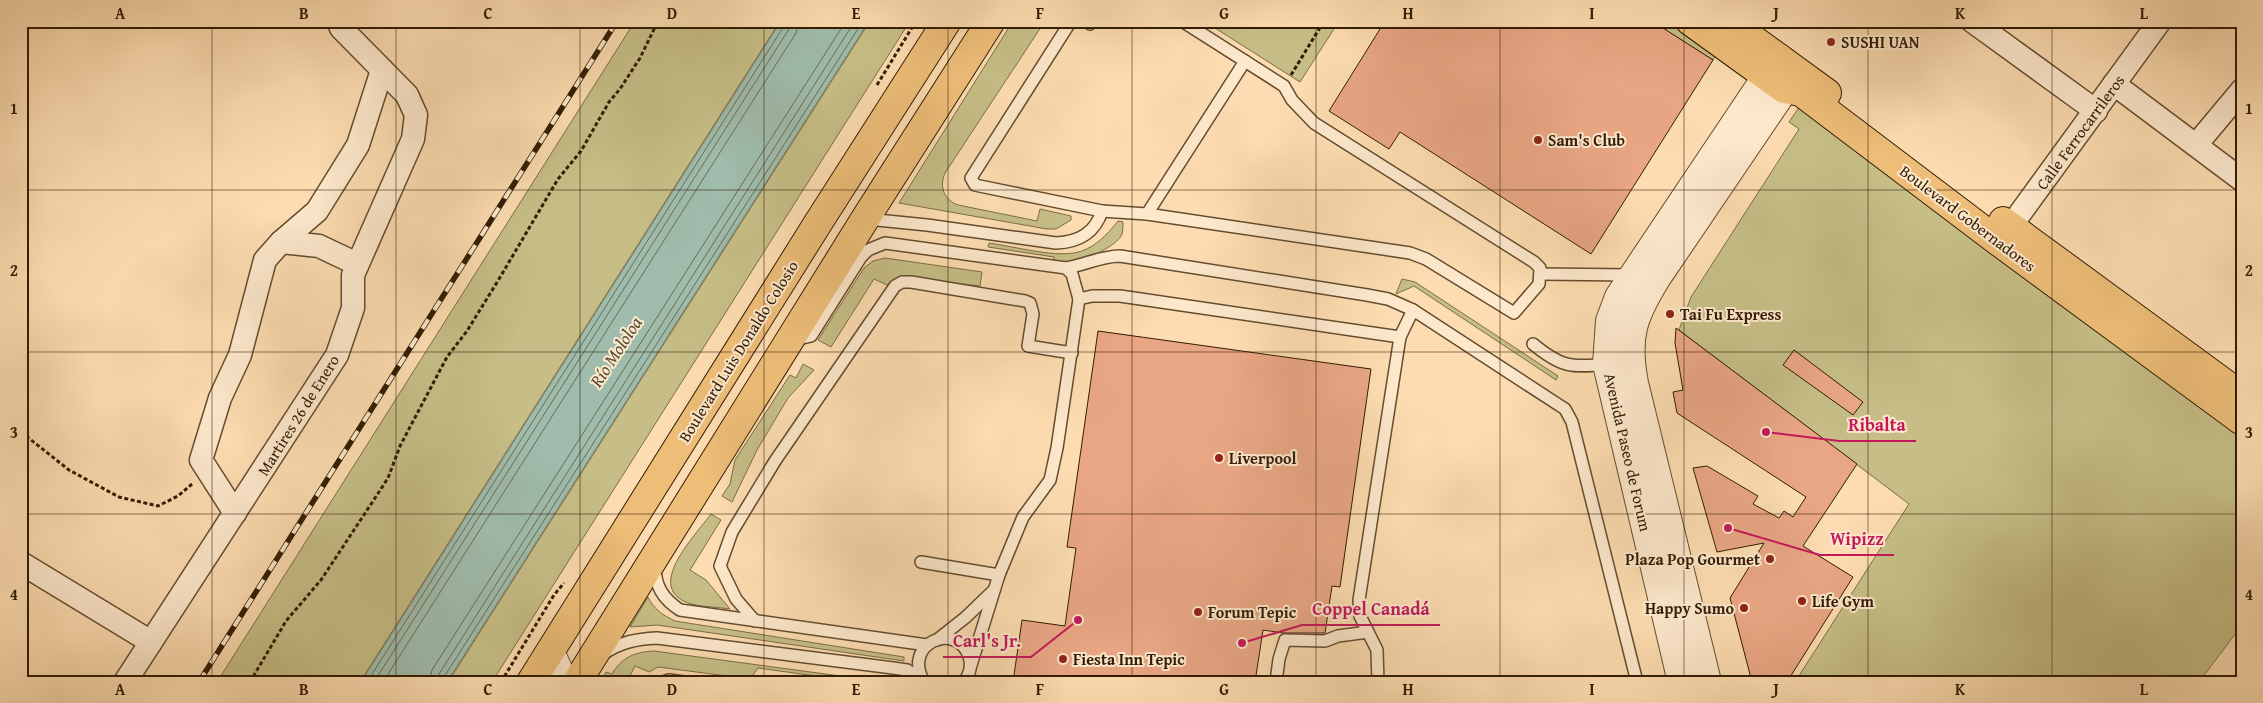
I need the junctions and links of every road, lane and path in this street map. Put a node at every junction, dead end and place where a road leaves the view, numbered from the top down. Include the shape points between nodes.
1 (338, 21) edge
2 (658, 21) edge
3 (947, 21) edge
4 (961, 21) edge
5 (991, 21) edge
6 (1071, 21) edge
7 (1086, 21) edge
8 (1091, 21) edge
9 (1182, 21) edge
10 (1324, 21) edge
11 (1690, 21) edge
12 (1728, 21) edge
13 (1972, 21) edge
14 (2160, 21) edge
15 (1245, 61) junction
16 (382, 70) junction
17 (1781, 74) junction
18 (2114, 84) junction
19 (1284, 86) junction
20 (2242, 90) edge
21 (2096, 111) junction
22 (2196, 145) junction
23 (2242, 180) edge
24 (1102, 211) junction
25 (1147, 214) junction
26 (865, 219) junction
27 (818, 223) junction
28 (2005, 234) junction
29 (281, 242) junction
30 (357, 264) junction
31 (1069, 271) junction
32 (1541, 274) junction
33 (1645, 276) junction
34 (1092, 296) junction
35 (1079, 299) junction
36 (1413, 310) junction
37 (1400, 337) junction
38 (790, 340) junction
39 (1533, 344) dead end
40 (1072, 353) junction
41 (1619, 363) junction
42 (2242, 396) edge
43 (2242, 421) edge
44 (736, 426) junction
45 (21, 432) edge
46 (201, 460) junction
47 (235, 513) junction
48 (662, 547) junction
49 (921, 562) dead end
50 (21, 564) edge
51 (998, 575) junction
52 (996, 589) junction
53 (755, 621) junction
54 (1368, 632) junction
55 (151, 642) junction
56 (931, 643) junction
57 (550, 652) junction
58 (968, 676) edge
59 (573, 681) edge
60 (924, 681) edge
61 (125, 682) edge
62 (250, 682) edge
63 (531, 682) edge
64 (663, 682) edge
65 (684, 682) edge
66 (1276, 682) edge
67 (1378, 682) edge
68 (1637, 682) edge
69 (1682, 682) edge
70 (1707, 682) edge

1 - 16 street, Martires 26 de Enero
2 - 62 path via 640,58 580,151 558,179 467,331 447,357 380,492 321,580 286,621
3 - 27 main road, Boulevard Luis Donaldo Colosio
4 - 26 main road via 857,185 855,207
5 - 26 main road
6 - 24 lane via 971,178 975,185
7 - 8 lane via 1090,24
9 - 15 lane
10 - 19 path
11 - 17 main road, Boulevard Gobernadores
12 - 17 main road, Boulevard Gobernadores
13 - 21 street
14 - 18 street, Calle Ferrocarrileros
15 - 19 lane
15 - 25 lane
16 - 29 street via 358,145 317,211
16 - 30 street, Martires 26 de Enero via 407,95 416,115 413,138
17 - 28 main road, Boulevard Gobernadores via 1801,92
17 - 33 street, Avenida Paseo de Forum
18 - 21 street, Calle Ferrocarrileros
18 - 22 street
19 - 32 lane via 1292,100 1314,123 1534,262
20 - 22 street
21 - 28 street, Calle Ferrocarrileros
22 - 23 street
24 - 25 lane
24 - 26 lane via 1092,230 1069,242
25 - 32 lane via 1410,253 1426,258 1514,313 1539,284
26 - 38 main road
27 - 44 main road via 824,218 834,217 841,225 841,233 736,402
27 - 57 main road, Boulevard Luis Donaldo Colosio
28 - 42 main road, Boulevard Gobernadores
28 - 43 main road, Boulevard Gobernadores
29 - 30 street via 319,246
29 - 46 street via 265,260 240,356 220,398
30 - 47 street, Martires 26 de Enero via 353,275 353,308 338,355
31 - 34 lane
31 - 35 lane
31 - 36 lane via 1107,256 1120,256 1367,294 1388,298
31 - 38 lane via 885,243 868,250 861,257 811,336
32 - 33 lane
33 - 41 street, Avenida Paseo de Forum via 1639,307
34 - 35 lane
34 - 37 lane via 1120,296
35 - 40 lane
36 - 37 lane
36 - 68 lane via 1565,409 1572,422
37 - 54 lane via 1359,600 1360,616
38 - 44 main road
39 - 41 lane via 1564,364
40 - 51 lane via 1050,480 1022,517
40 - 53 lane via 1028,346 1033,314 1030,303 1025,300 911,282 895,286 775,461 732,532 720,566 736,599
41 - 69 street, Avenida Paseo de Forum
41 - 70 street, Avenida Paseo de Forum
44 - 48 main road
45 - 46 path via 69,470 119,497 158,506 178,496 195,481
46 - 47 street
47 - 55 street, Martires 26 de Enero
48 - 53 lane via 655,563 655,578 669,603 680,610
48 - 59 main road
49 - 51 lane
50 - 55 street
51 - 52 lane
52 - 56 lane
52 - 58 lane
53 - 56 lane
54 - 66 lane via 1325,641 1285,640
54 - 67 lane via 1377,650
55 - 61 street, Martires 26 de Enero
56 - 58 lane via 947,639 962,645 968,654
56 - 60 lane via 920,654 918,665
57 - 59 street
57 - 63 main road, Boulevard Luis Donaldo Colosio
59 - 60 lane via 612,648 634,639 657,638 907,670
64 - 65 lane

